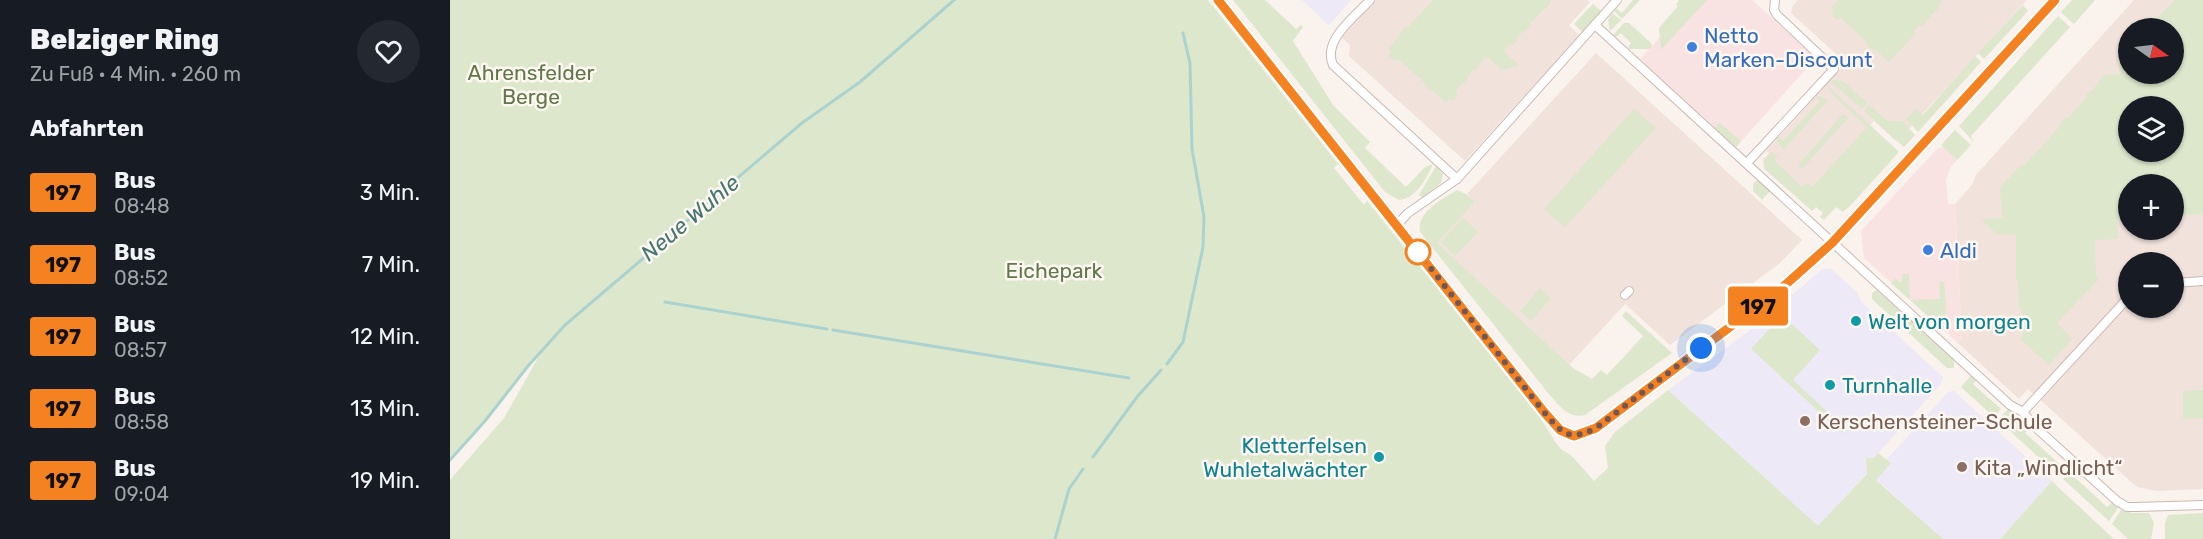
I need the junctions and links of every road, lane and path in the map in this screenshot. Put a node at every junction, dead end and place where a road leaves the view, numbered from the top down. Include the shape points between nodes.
1 (1218, 0) edge
2 (1370, 0) edge
3 (1617, 0) edge
4 (1775, 0) edge
5 (2055, 0) edge
6 (1595, 25) junction
7 (1747, 163) junction
8 (1456, 179) junction
9 (1397, 225) junction
10 (1832, 243) junction
11 (2203, 281) edge
12 (2184, 282) edge
13 (2118, 309) edge
14 (2023, 412) junction
15 (2203, 505) edge

1 - 9 main road
2 - 8 street via 1334,39 1330,58 1333,65
3 - 6 street
4 - 7 street via 1777,15 1834,69
5 - 10 main road
6 - 7 street
6 - 8 street
7 - 10 street
8 - 9 street
9 - 10 main road via 1544,412 1568,435 1596,428 1784,286
10 - 14 street via 2010,405
11 - 12 street
13 - 14 street
14 - 15 street via 2122,505

